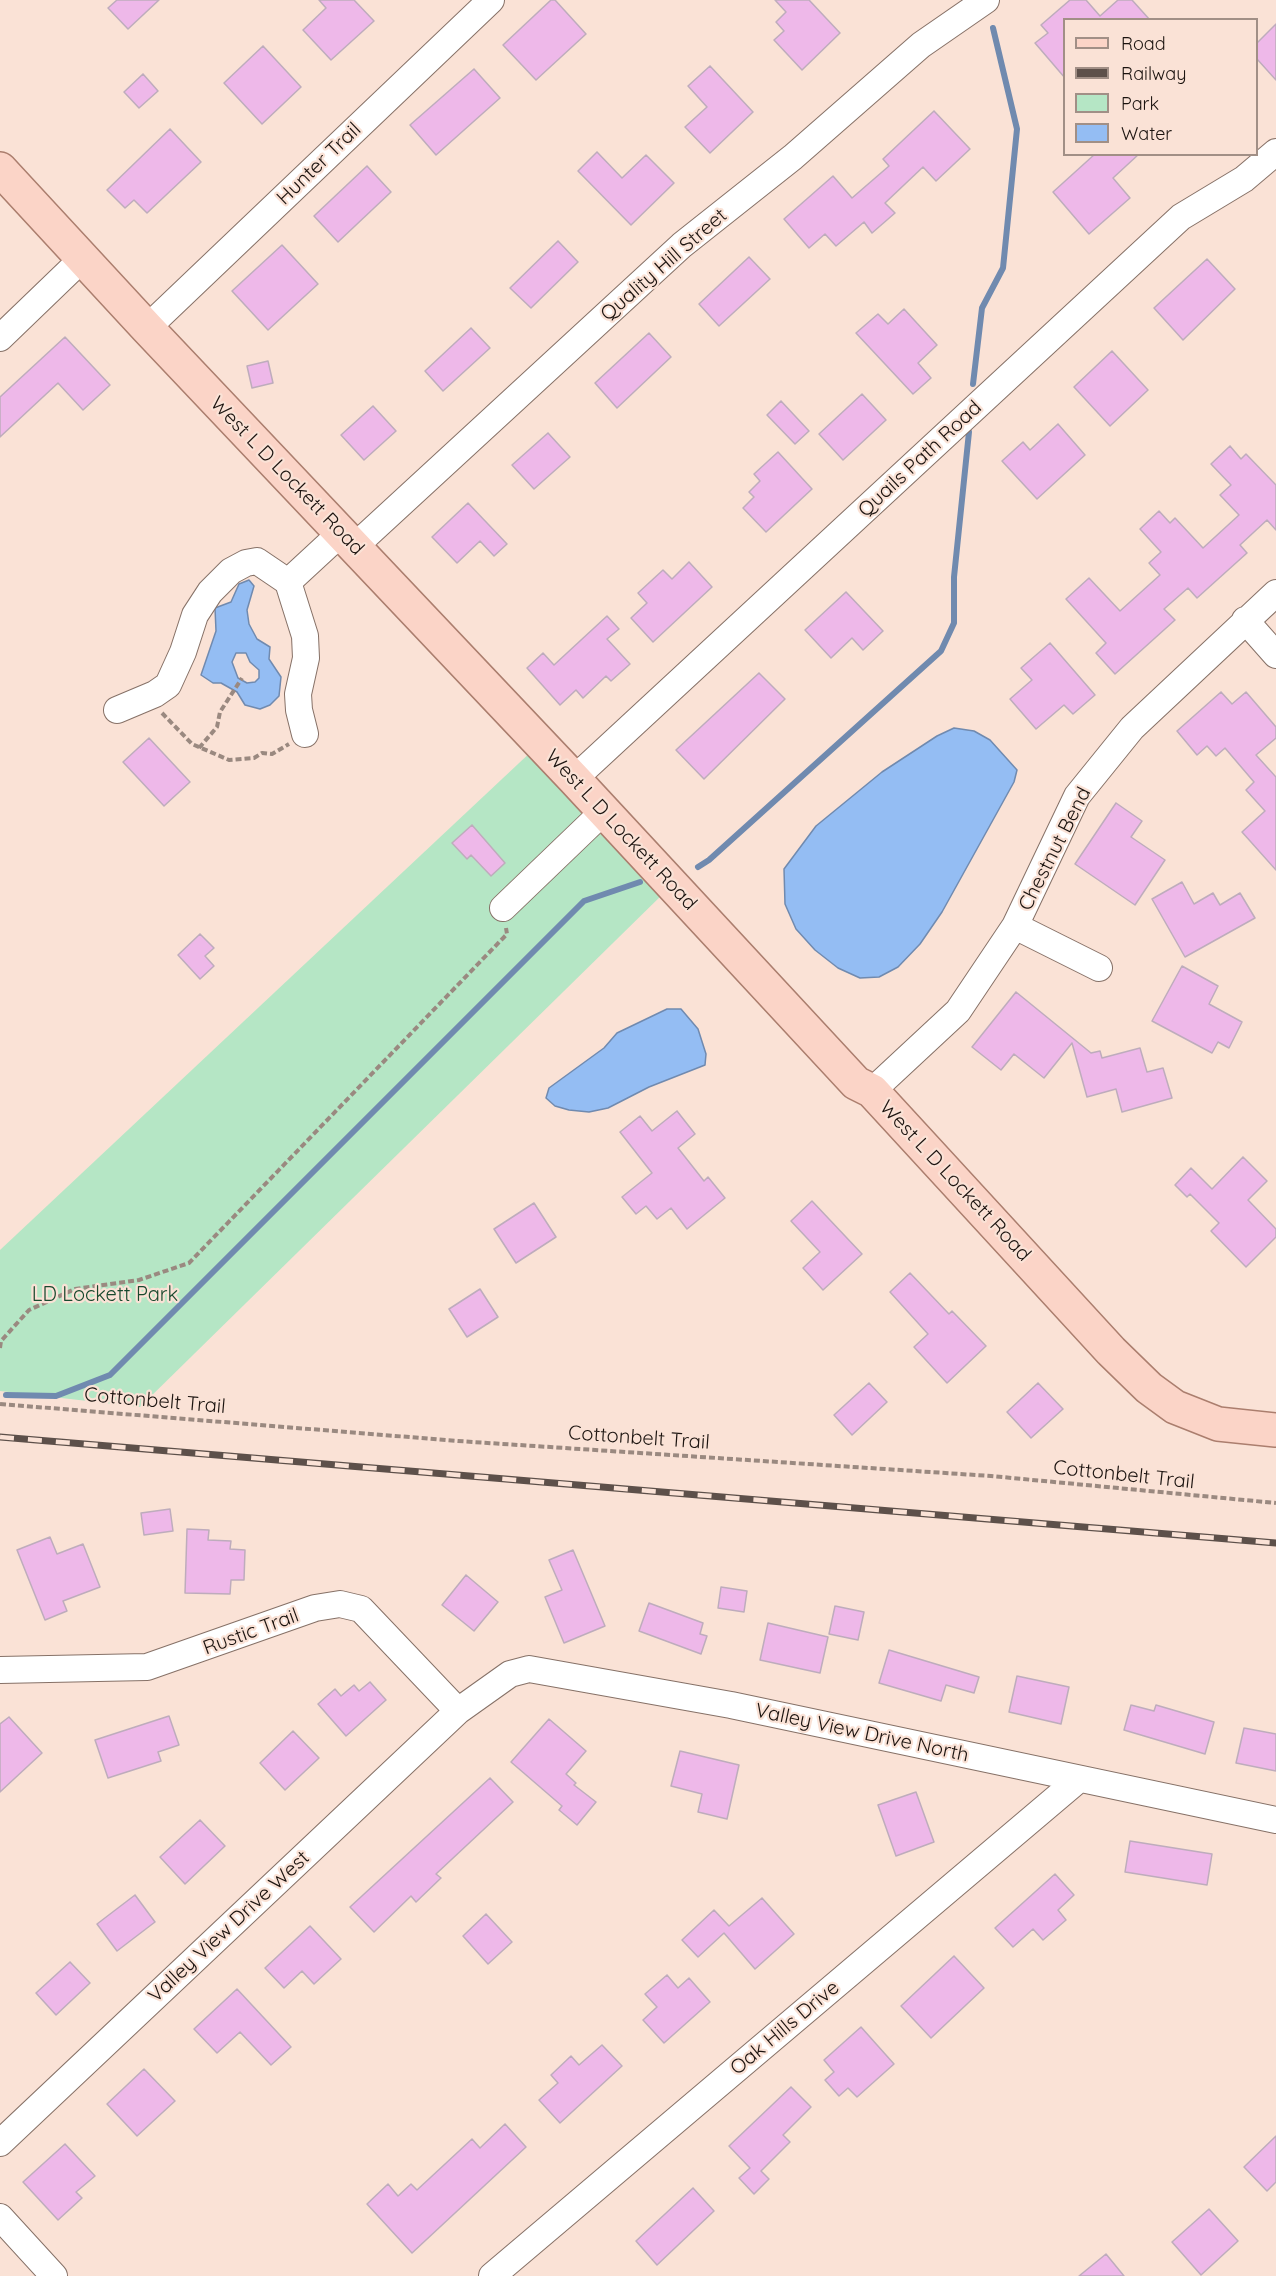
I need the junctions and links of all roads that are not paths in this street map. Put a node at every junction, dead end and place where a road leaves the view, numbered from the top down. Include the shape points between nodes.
1 (491, 0) edge
2 (986, 0) edge
3 (1276, 152) edge
4 (0, 169) edge
5 (83, 258) junction
6 (147, 328) junction
7 (0, 338) edge
8 (347, 540) junction
9 (288, 582) junction
10 (1276, 592) edge
11 (1245, 620) junction
12 (1276, 655) edge
13 (117, 710) dead end
14 (305, 734) road end
15 (574, 779) junction
16 (604, 811) junction
17 (503, 908) road end
18 (1015, 926) junction
19 (1099, 968) dead end
20 (872, 1091) junction
21 (1276, 1430) edge
22 (0, 1670) edge
23 (458, 1711) junction
24 (1079, 1779) junction
25 (1276, 1820) edge
26 (0, 2143) edge
27 (0, 2217) edge
28 (54, 2276) edge
29 (492, 2276) edge

1 - 6 street, Hunter Trail
2 - 8 street, Quality Hill Street via 921,45 793,157 682,245
3 - 15 street, Quails Path Road via 1244,179 1181,217
4 - 5 main road, West L D Lockett Road
5 - 6 main road, West L D Lockett Road
5 - 7 street
6 - 8 main road, West L D Lockett Road
8 - 9 street, Quality Hill Street
8 - 15 main road, West L D Lockett Road
9 - 13 street via 257,561 231,571 195,615 168,685
9 - 14 street via 305,636 306,658 298,694
10 - 11 street, Chestnut Bend
11 - 12 street
11 - 18 street, Chestnut Bend via 1132,728 1077,796
15 - 16 main road, West L D Lockett Road
16 - 17 street
16 - 20 main road, West L D Lockett Road via 856,1083
18 - 19 street
18 - 20 street, Chestnut Bend via 958,1011
20 - 21 main road, West L D Lockett Road via 1149,1389 1175,1407 1218,1424
22 - 23 street, Rustic Trail via 147,1667 315,1608 340,1604 361,1609
23 - 24 street, Valley View Drive North via 510,1674 529,1669 731,1705
23 - 26 street, Valley View Drive West
24 - 25 street, Valley View Drive North
24 - 29 street, Oak Hills Drive
27 - 28 street

